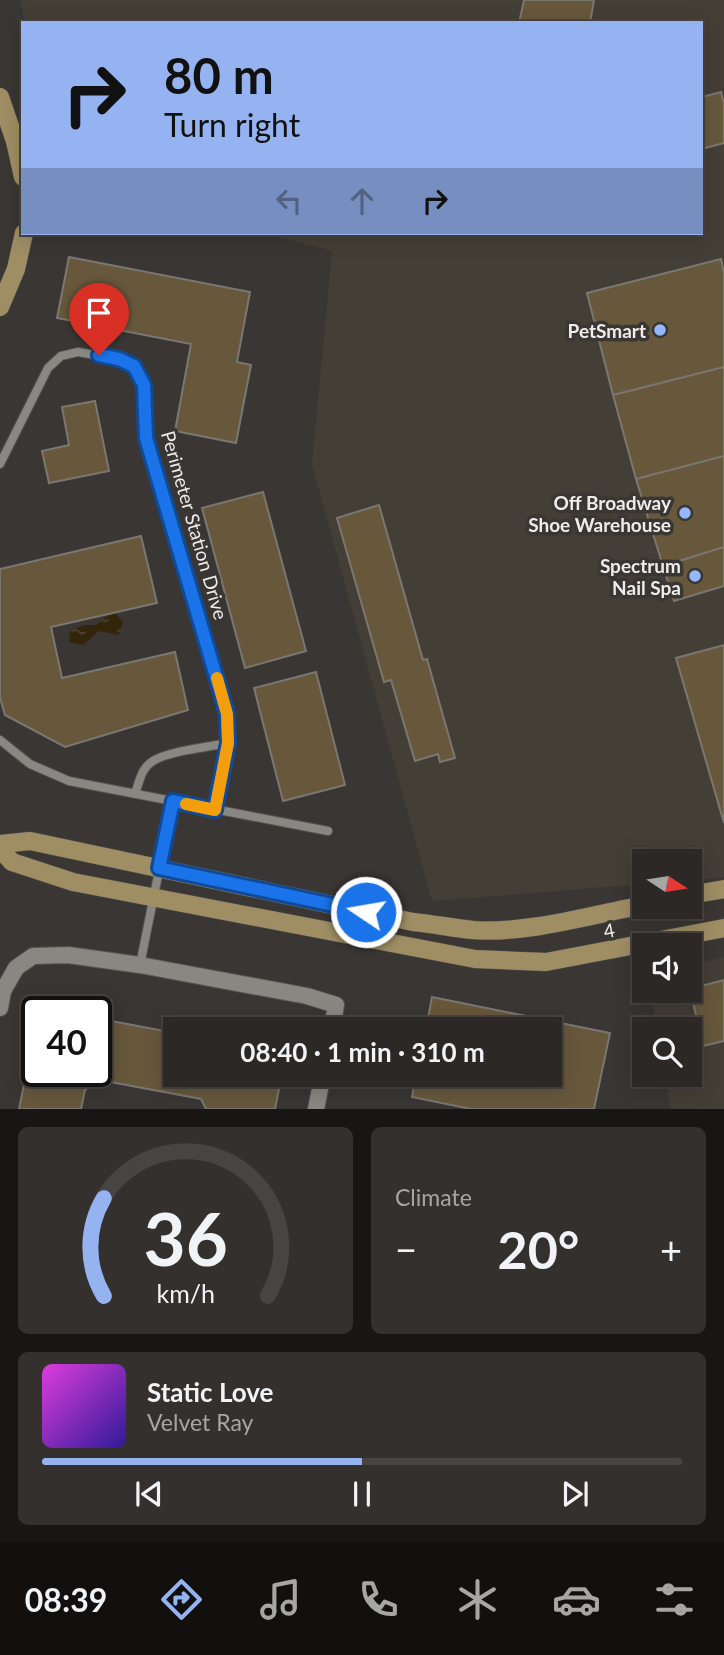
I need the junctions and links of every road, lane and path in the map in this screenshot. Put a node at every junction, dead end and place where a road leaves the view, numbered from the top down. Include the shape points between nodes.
1 (0, 97) edge
2 (21, 168) edge
3 (24, 235) edge
4 (0, 307) edge
5 (0, 464) edge
6 (0, 740) edge
7 (228, 743) junction
8 (135, 794) junction
9 (173, 801) junction
10 (215, 810) junction
11 (328, 831) dead end
12 (0, 844) edge
13 (0, 849) edge
14 (159, 868) junction
15 (724, 888) edge
16 (702, 893) edge
17 (153, 897) junction
18 (632, 907) edge
19 (413, 922) junction
20 (724, 928) edge
21 (408, 948) junction
22 (140, 965) junction
23 (0, 1008) edge
24 (334, 1017) edge
25 (320, 1087) edge
26 (316, 1109) edge

1 - 2 street
3 - 4 street
5 - 7 lane, Perimeter Station Drive via 48,368 61,356 78,352 134,366 144,385 146,438 227,714
6 - 8 lane via 30,764 69,781
7 - 8 lane via 153,761 142,772
7 - 10 lane, Perimeter Station Drive
8 - 9 lane
9 - 10 lane
9 - 14 lane
10 - 11 lane
12 - 14 street via 30,841
13 - 17 street, 4 via 26,868
14 - 17 lane
14 - 19 street
15 - 16 street
17 - 21 street, 4
17 - 22 lane
18 - 19 street via 508,929
19 - 21 lane
20 - 21 street, 4 via 546,962 475,959
22 - 23 street via 68,955 33,956 16,968 3,991
22 - 24 street via 307,996 336,1005
25 - 26 street

